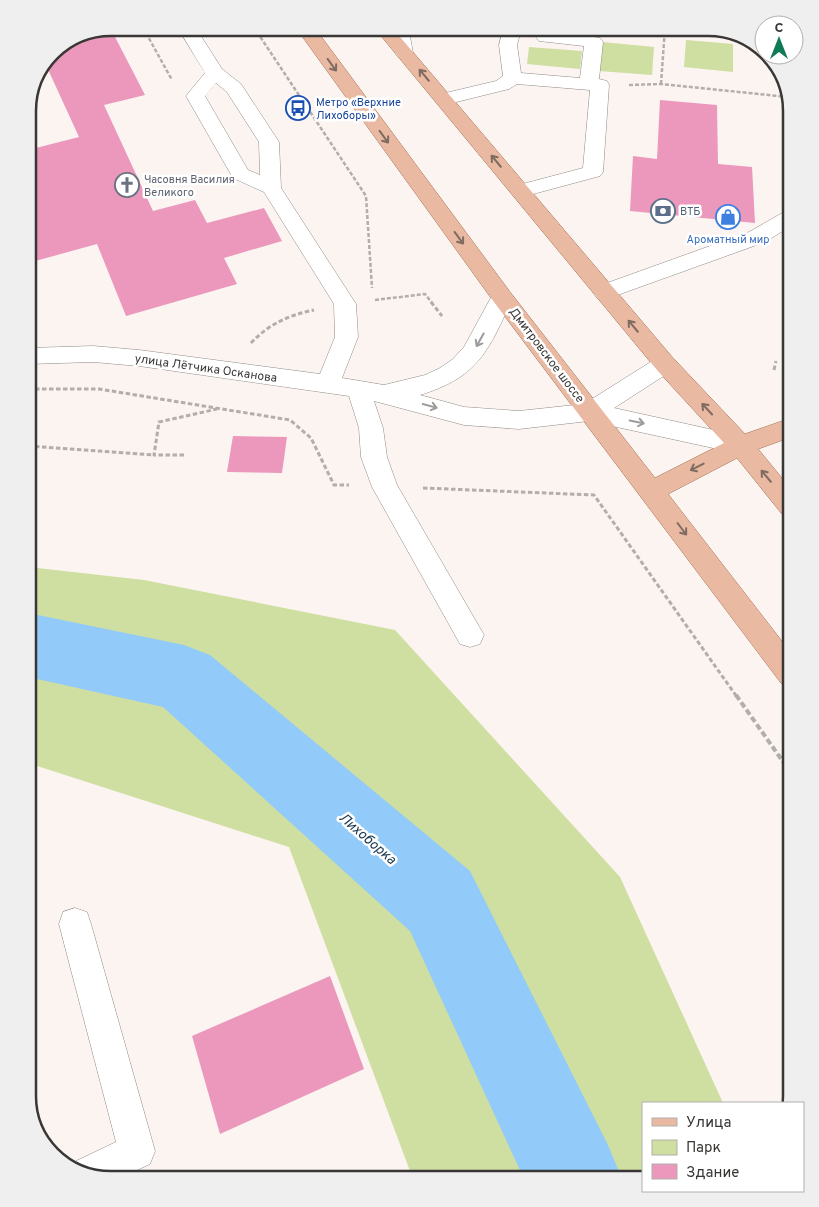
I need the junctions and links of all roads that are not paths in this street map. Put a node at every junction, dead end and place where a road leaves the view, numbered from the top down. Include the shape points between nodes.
1 (192, 36) edge
2 (311, 36) edge
3 (390, 36) edge
4 (401, 36) edge
5 (510, 36) edge
6 (546, 38) dead end
7 (404, 53) junction
8 (215, 73) junction
9 (513, 78) junction
10 (595, 85) junction
11 (444, 99) junction
12 (271, 188) junction
13 (522, 192) junction
14 (783, 222) edge
15 (604, 292) junction
16 (502, 296) junction
17 (36, 356) edge
18 (665, 364) junction
19 (326, 384) junction
20 (371, 392) junction
21 (589, 412) junction
22 (783, 430) edge
23 (741, 445) junction
24 (652, 491) junction
25 (783, 496) edge
26 (470, 635) dead end
27 (783, 662) edge
28 (75, 924) dead end
29 (99, 1169) edge

1 - 8 street
2 -> 16 main road, Дмитровское шоссе
3 - 7 main road
4 - 7 street
5 - 9 street via 508,45
6 - 10 street via 594,42
11 -> 7 main road
8 - 12 street via 234,88 270,142
8 - 12 street via 195,96 240,174
9 - 10 street
9 - 11 street via 502,85
10 - 13 street via 593,172
13 -> 11 main road
12 - 19 street via 345,304 347,341
13 - 15 main road
14 - 15 street via 757,237
18 -> 15 main road
16 -> 20 street, улица Лётчика Осканова via 473,353 451,375 417,388
16 - 21 main road, Дмитровское шоссе
17 - 19 street, улица Лётчика Осканова via 93,354
18 - 21 street, улица Лётчика Осканова
23 -> 18 main road
19 - 20 street, улица Лётчика Осканова
20 -> 21 street, улица Лётчика Осканова via 464,416 519,420
20 - 26 street via 374,458 385,487
21 -> 23 street
21 - 24 main road, Дмитровское шоссе
22 - 23 main road
23 -> 24 main road
25 -> 23 main road
24 -> 27 main road, Дмитровское шоссе
28 - 29 street via 137,1151

